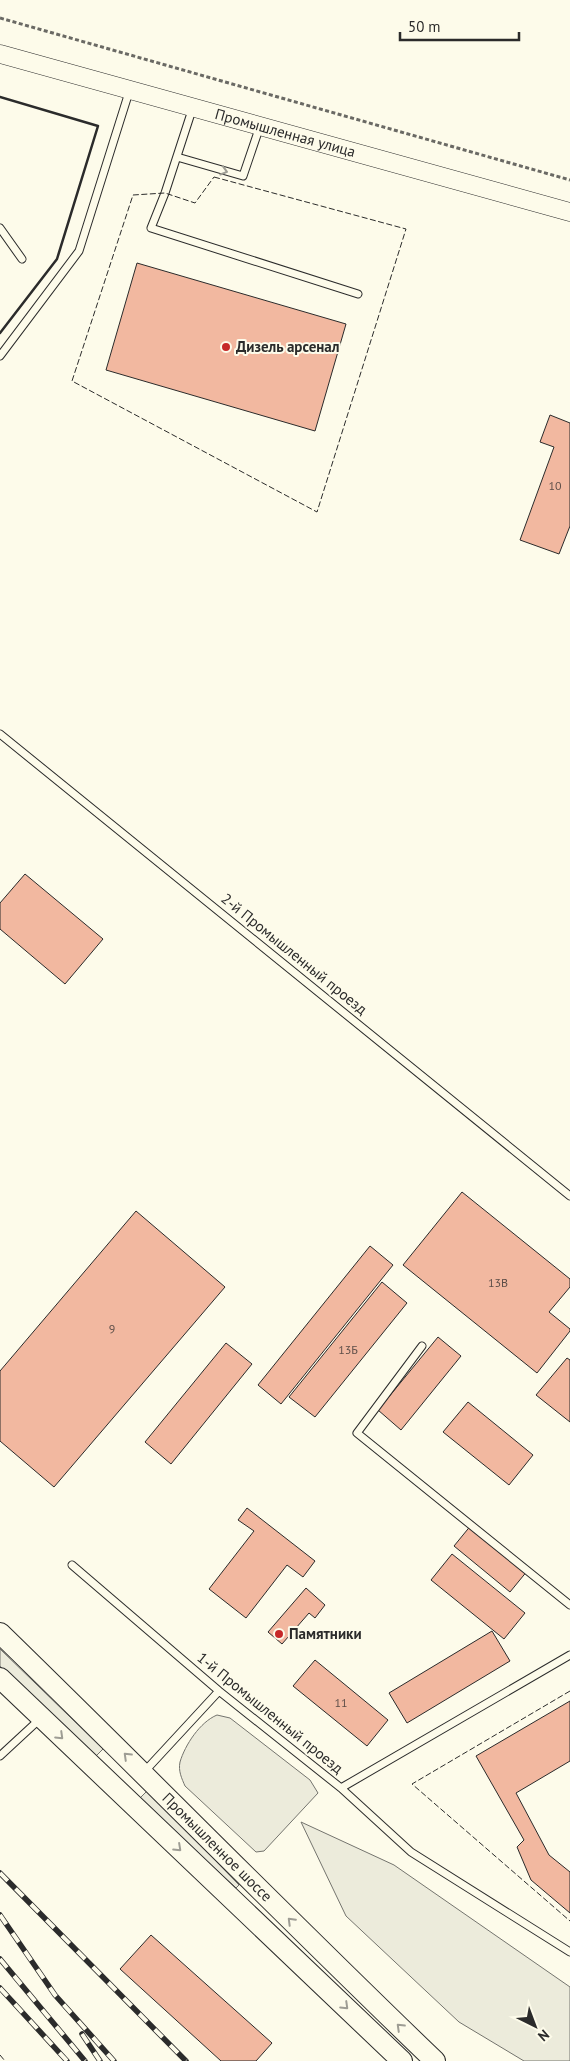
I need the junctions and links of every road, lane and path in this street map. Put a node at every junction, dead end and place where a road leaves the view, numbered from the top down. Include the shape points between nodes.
1 (0, 18) edge
2 (0, 54) edge
3 (130, 89) junction
4 (193, 106) junction
5 (260, 125) junction
6 (177, 157) junction
7 (570, 180) edge
8 (570, 212) edge
9 (0, 228) edge
10 (22, 259) dead end
11 (358, 294) dead end
12 (0, 356) edge
13 (0, 734) edge
14 (570, 1196) edge
15 (422, 1346) dead end
16 (72, 1565) dead end
17 (570, 1605) edge
18 (0, 1633) edge
19 (570, 1655) edge
20 (0, 1678) edge
21 (220, 1691) junction
22 (41, 1718) junction
23 (0, 1756) edge
24 (144, 1772) junction
25 (341, 1788) junction
26 (121, 1795) junction
27 (570, 1952) edge
28 (402, 2061) edge
29 (435, 2061) edge

1 - 7 path
2 - 3 street, Промышленная улица
3 - 4 street, Промышленная улица
3 - 12 lane via 79,251
4 - 5 street, Промышленная улица
4 - 6 lane
6 -> 5 lane via 243,176
5 - 8 street, Промышленная улица
6 - 11 lane via 151,228
9 - 10 lane
13 - 14 lane, 2-й Промышленный проезд
15 - 17 lane via 357,1433
16 - 21 lane, 1-й Промышленный проезд
24 -> 18 main road, Промышленное шоссе
19 - 25 lane, 1-й Промышленный проезд
20 - 22 main road, Промышленное шоссе
21 - 24 lane
21 - 25 lane, 1-й Промышленный проезд
22 - 23 lane
22 -> 26 main road, Промышленное шоссе
24 - 26 main road
29 -> 24 main road, Промышленное шоссе
25 - 27 lane via 411,1852
26 -> 28 main road, Промышленное шоссе

